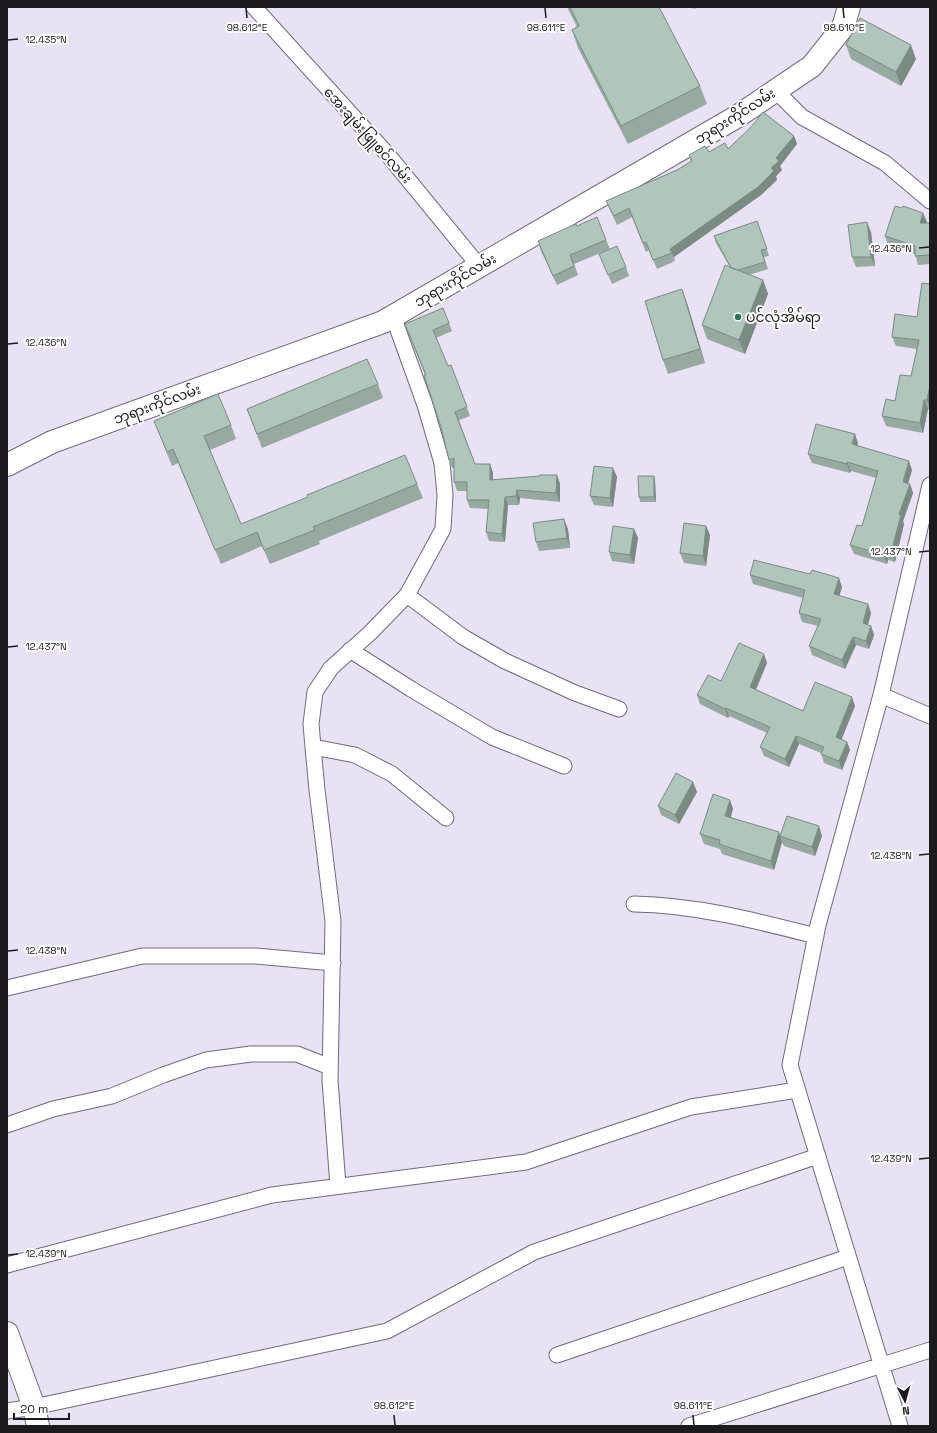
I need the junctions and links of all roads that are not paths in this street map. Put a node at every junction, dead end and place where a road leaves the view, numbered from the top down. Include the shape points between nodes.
1 (254, 7) edge
2 (849, 7) edge
3 (776, 91) junction
4 (930, 201) edge
5 (479, 266) junction
6 (393, 316) junction
7 (7, 465) edge
8 (930, 485) edge
9 (926, 524) edge
10 (407, 595) junction
11 (350, 650) junction
12 (881, 695) junction
13 (619, 709) dead end
14 (930, 716) edge
15 (313, 747) junction
16 (564, 766) dead end
17 (446, 818) dead end
18 (634, 904) dead end
19 (816, 936) junction
20 (333, 962) junction
21 (7, 988) edge
22 (330, 1067) junction
23 (798, 1090) junction
24 (7, 1125) edge
25 (818, 1156) junction
26 (338, 1186) junction
27 (848, 1257) junction
28 (7, 1265) edge
29 (7, 1333) edge
30 (930, 1350) edge
31 (557, 1355) dead end
32 (881, 1365) junction
33 (7, 1411) edge
34 (36, 1417) edge
35 (689, 1426) edge
36 (900, 1426) edge

1 - 5 street, အေးချမ်းဖြူစင်လမ်း via 388,155
2 - 3 street, ဘုရားကိုင်လမ်း via 843,27 812,66
3 - 4 street via 802,117 885,163
3 - 5 street, ဘုရားကိုင်လမ်း via 738,116
5 - 6 street, ဘုရားကိုင်လမ်း
6 - 7 street, ဘုရားကိုင်လမ်း via 383,322 52,442
6 - 10 street via 425,405 442,463 445,495 443,529
8 - 9 street
9 - 12 street
10 - 11 street
10 - 13 street via 463,637 505,662
11 - 15 street via 331,668 315,692 311,724
11 - 16 street via 492,738
12 - 14 street
12 - 19 street
15 - 17 street via 355,755 392,774
15 - 20 street via 333,921
18 - 19 street via 659,905 744,918
19 - 23 street via 790,1065
20 - 21 street via 256,956 142,956
20 - 22 street
22 - 24 street via 297,1054 251,1054 206,1060 112,1096 52,1109
22 - 26 street
23 - 25 street
23 - 26 street via 691,1107 526,1162
25 - 27 street
25 - 34 street via 534,1252 387,1331
26 - 28 street via 272,1195
27 - 31 street
27 - 32 street
29 - 34 street
30 - 32 street
32 - 35 street
32 - 36 street
33 - 34 street

